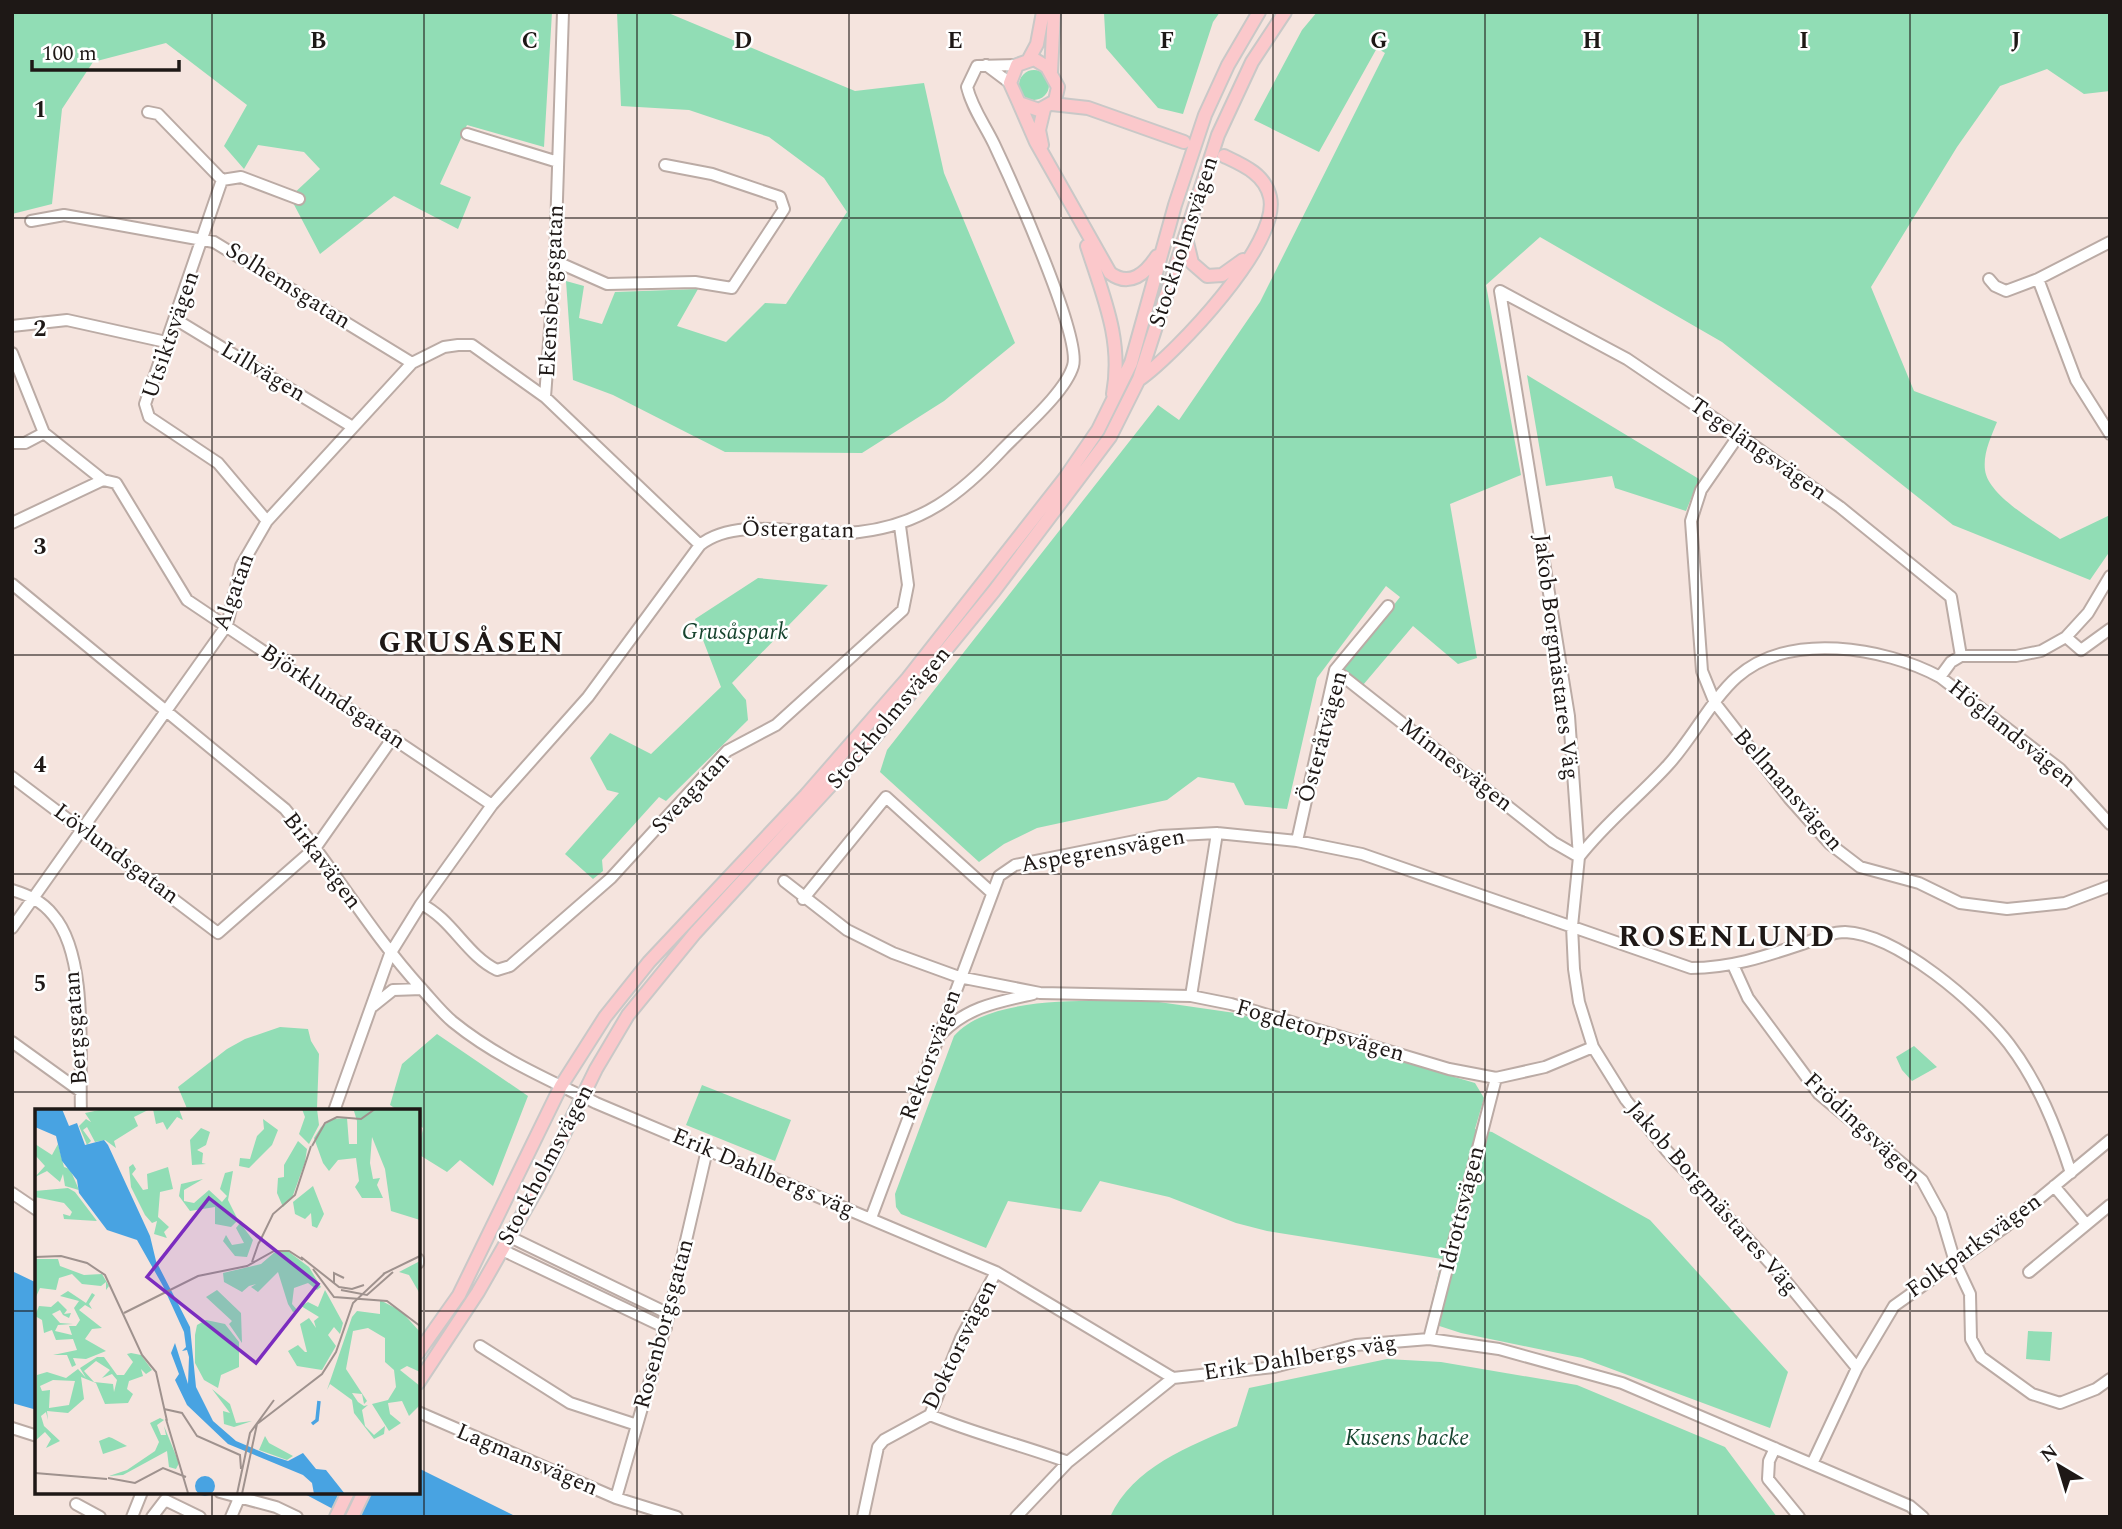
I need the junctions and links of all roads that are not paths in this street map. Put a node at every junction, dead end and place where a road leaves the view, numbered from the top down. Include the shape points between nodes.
1 (563, 12) edge
2 (1043, 12) edge
3 (1054, 12) edge
4 (1259, 12) edge
5 (1285, 12) edge
6 (1029, 59) junction
7 (986, 65) junction
8 (1017, 65) junction
9 (1051, 72) junction
10 (1010, 83) junction
11 (1058, 87) junction
12 (1019, 103) junction
13 (1048, 107) junction
14 (1088, 108) junction
15 (148, 112) dead end
16 (467, 134) dead end
17 (1184, 142) dead end
18 (1043, 152) junction
19 (1224, 156) dead end
20 (558, 162) junction
21 (665, 165) dead end
22 (222, 180) junction
23 (299, 199) dead end
24 (1077, 215) junction
25 (30, 220) dead end
26 (1186, 234) junction
27 (203, 241) junction
28 (2110, 242) edge
29 (1163, 246) junction
30 (1255, 248) junction
31 (555, 261) junction
32 (1989, 279) dead end
33 (2038, 279) junction
34 (1500, 291) joint
35 (175, 319) junction
36 (12, 326) edge
37 (166, 342) junction
38 (12, 353) edge
39 (412, 363) junction
40 (1139, 379) junction
41 (545, 397) junction
42 (1110, 409) junction
43 (351, 426) junction
44 (44, 433) junction
45 (2110, 434) edge
46 (1740, 435) junction
47 (12, 443) edge
48 (103, 480) junction
49 (267, 521) junction
50 (12, 523) edge
51 (900, 526) junction
52 (700, 545) junction
53 (2110, 576) edge
54 (12, 584) edge
55 (1388, 606) dead end
56 (227, 625) junction
57 (2110, 629) edge
58 (2066, 637) junction
59 (1961, 656) junction
60 (1335, 670) junction
61 (1940, 677) junction
62 (1715, 703) junction
63 (165, 712) junction
64 (394, 736) junction
65 (12, 777) edge
66 (492, 805) junction
67 (2110, 824) edge
68 (82, 827) junction
69 (1217, 833) junction
70 (1297, 841) junction
71 (316, 847) junction
72 (1579, 857) junction
73 (784, 881) dead end
74 (2110, 886) edge
75 (12, 890) edge
76 (991, 892) junction
77 (34, 898) junction
78 (803, 899) junction
79 (421, 904) junction
80 (1572, 926) junction
81 (12, 928) edge
82 (390, 954) junction
83 (1733, 965) junction
84 (959, 977) junction
85 (422, 989) junction
86 (1040, 993) junction
87 (1191, 996) junction
88 (369, 1010) junction
89 (936, 1039) junction
90 (12, 1042) edge
91 (1592, 1047) junction
92 (1496, 1078) junction
93 (561, 1086) junction
94 (80, 1091) junction
95 (582, 1096) junction
96 (81, 1109) edge
97 (335, 1109) edge
98 (2110, 1140) edge
99 (707, 1150) junction
100 (2071, 1173) junction
101 (2054, 1186) junction
102 (12, 1194) edge
103 (2110, 1205) edge
104 (35, 1209) edge
105 (871, 1218) junction
106 (2086, 1224) junction
107 (510, 1237) junction
108 (502, 1250) junction
109 (560, 1261) junction
110 (1955, 1262) junction
111 (996, 1272) junction
112 (2029, 1272) dead end
113 (554, 1274) junction
114 (669, 1314) junction
115 (666, 1328) junction
116 (1429, 1339) junction
117 (480, 1346) dead end
118 (420, 1350) edge
119 (1857, 1368) junction
120 (1173, 1378) junction
121 (2110, 1379) edge
122 (420, 1380) edge
123 (420, 1413) edge
124 (930, 1415) junction
125 (637, 1425) junction
126 (12, 1428) edge
127 (35, 1435) edge
128 (1775, 1448) junction
129 (1068, 1462) junction
130 (1812, 1464) junction
131 (141, 1494) edge
132 (230, 1494) edge
133 (347, 1494) edge
134 (363, 1494) edge
135 (240, 1496) junction
136 (616, 1498) junction
137 (76, 1504) dead end
138 (100, 1517) edge
139 (132, 1517) edge
140 (152, 1517) edge
141 (200, 1517) edge
142 (231, 1517) edge
143 (296, 1517) edge
144 (336, 1517) edge
145 (352, 1517) edge
146 (677, 1517) edge
147 (863, 1517) edge
148 (1016, 1517) edge
149 (1799, 1517) edge
150 (1923, 1517) edge

1 - 20 street, Ekensbergsgatan
2 - 6 main road
3 - 9 main road
4 - 29 main road, Stockholmsvägen via 1205,115
5 - 26 main road, Stockholmsvägen via 1235,96
6 - 8 main road
6 - 9 main road
7 - 8 street
7 - 10 street
7 - 51 street, Östergatan via 977,66 968,79 970,98 994,143 1062,308 1076,350 1074,365 1068,379 994,459 951,498
8 - 10 main road
9 - 11 main road
10 - 12 main road
11 - 13 main road
11 - 14 main road
12 - 13 main road via 1028,109
12 - 18 main road
13 - 14 main road
13 - 18 main road via 1039,130
14 - 17 main road
15 - 22 street via 158,114
16 - 20 street
18 - 24 main road
19 - 30 main road via 1258,175 1271,197 1269,220
20 - 31 street, Ekensbergsgatan
21 - 31 street via 712,174 780,197 784,209 732,288 695,282 607,284
22 - 23 street via 241,177
22 - 27 street, Utsiktsvägen
24 - 29 main road via 1105,267 1116,278 1136,278
24 - 42 main road via 1114,327 1116,366
25 - 27 street, Solhemsgatan via 64,215
26 - 30 main road via 1192,263 1207,276 1230,271
26 - 40 main road, Stockholmsvägen
27 - 35 street, Utsiktsvägen
27 - 39 street, Solhemsgatan via 225,246
28 - 33 street
29 - 42 main road, Stockholmsvägen via 1130,363
30 - 40 main road via 1228,289
31 - 41 street, Ekensbergsgatan
32 - 33 street via 2006,291
33 - 45 street via 2076,380
34 - 46 street, Tegelängsvägen via 1627,359
34 - 72 street, Jakob Borgmästares Väg via 1558,634
35 - 37 street, Utsiktsvägen
35 - 43 street, Lillvägen
36 - 37 street via 67,320
37 - 49 street, Utsiktsvägen via 145,404 149,417 218,463
38 - 44 street, Björklundsgatan
39 - 41 street, Algatan via 444,347 472,345
39 - 43 street, Algatan
40 - 95 main road, Stockholmsvägen via 1097,456 1002,580 875,737 670,961 623,1023
41 - 52 street, Ekensbergsgatan
42 - 93 main road, Stockholmsvägen via 1065,478 908,678 621,995
43 - 49 street, Algatan
44 - 47 street via 25,443
44 - 48 street, Björklundsgatan
46 - 59 street, Tegelängsvägen via 1840,507 1951,597
46 - 62 street, Bellmansvägen via 1701,490 1691,521 1702,671
48 - 50 street
48 - 56 street, Björklundsgatan via 116,483 124,493 187,600
49 - 56 street, Algatan via 241,566
51 - 52 street, Östergatan via 817,534 734,528
51 - 79 street, Sveagatan via 908,573 903,610 776,725 727,751 611,878 510,966 497,970 488,966 451,925
52 - 66 street, Östergatan via 589,697
53 - 58 street via 2088,613
54 - 63 street, Birkavägen
55 - 60 street, Österåtvägen
56 - 63 street, Algatan
56 - 64 street, Björklundsgatan
57 - 58 street via 2081,650
58 - 59 street via 2041,651 2016,656
59 - 61 street
60 - 70 street, Österåtvägen
60 - 72 street, Minnesvägen via 1553,842
61 - 62 street, Höglandsvägen via 1919,665 1847,651 1786,652 1737,677
61 - 67 street, Höglandsvägen via 2060,769
62 - 72 street, Höglandsvägen via 1694,736
62 - 74 street, Bellmansvägen via 1829,844 1860,867 1919,883 1961,903 2007,909 2065,903
63 - 68 street, Algatan
63 - 71 street, Birkavägen via 285,809
64 - 66 street, Björklundsgatan
64 - 71 street
65 - 68 street, Lövlundsgatan
66 - 79 street, Östergatan
68 - 71 street, Lövlundsgatan via 218,933
68 - 77 street, Algatan
69 - 70 street, Aspegrensvägen
69 - 76 street, Aspegrensvägen via 1160,836 1015,865 999,876
69 - 87 street
70 - 80 street, Aspegrensvägen via 1362,854
71 - 82 street, Birkavägen
72 - 80 street, Jakob Borgmästares Väg
73 - 78 street, Fogdetorpsvägen
75 - 77 street, Bergsgatan
76 - 78 street via 886,797
76 - 84 street, Rektorsvägen
77 - 81 street, Algatan
77 - 94 street, Bergsgatan via 54,915 68,941 77,982
78 - 84 street, Fogdetorpsvägen via 847,930 893,953
79 - 82 street, Östergatan
80 - 83 street, Aspegrensvägen via 1691,968
80 - 91 street, Jakob Borgmästares Väg via 1578,1002
82 - 85 street, Birkavägen
82 - 88 street, Östergatan
83 - 100 street, Aspegrensvägen via 1847,932 1882,941 1923,966 2008,1043 2054,1122
83 - 110 street, Frödingsvägen via 1748,998 1819,1094 1922,1180 1941,1214
84 - 86 street, Fogdetorpsvägen
84 - 89 street, Rektorsvägen
85 - 88 street via 393,990
85 - 93 street, Birkavägen via 451,1020 489,1049
86 - 87 street, Fogdetorpsvägen
86 - 89 street, Fogdetorpsvägen via 980,1006 956,1019
87 - 92 street, Fogdetorpsvägen via 1449,1069
88 - 97 street, Östergatan
89 - 105 street, Rektorsvägen
90 - 94 street
91 - 92 street, Fogdetorpsvägen via 1545,1067
91 - 119 street, Jakob Borgmästares Väg via 1666,1150 1780,1274
92 - 116 street, Idrottsvägen
93 - 95 street, Erik Dahlbergs väg
93 - 118 main road, Stockholmsvägen via 477,1262
94 - 96 street, Bergsgatan
95 - 99 street, Erik Dahlbergs väg
95 - 107 main road, Stockholmsvägen
98 - 100 street, Folkparksvägen
99 - 105 street, Erik Dahlbergs väg
99 - 114 street, Rosenborgsgatan
100 - 101 street, Folkparksvägen
101 - 106 street
101 - 110 street, Folkparksvägen
102 - 104 street
103 - 106 street
105 - 111 street, Erik Dahlbergs väg
106 - 112 street
107 - 108 main road, Stockholmsvägen
107 - 109 street
108 - 113 street
108 - 122 main road, Stockholmsvägen
109 - 113 street
109 - 114 street
110 - 119 street, Folkparksvägen via 1894,1306
110 - 121 street, Frödingsvägen via 1970,1294 1970,1339 1981,1357 2003,1376 2032,1394 2060,1403
111 - 120 street, Erik Dahlbergs väg
111 - 124 street, Doktorsvägen via 961,1338
113 - 115 street
114 - 115 street, Rosenborgsgatan
115 - 125 street, Rosenborgsgatan
116 - 120 street, Erik Dahlbergs väg via 1356,1345 1274,1367
116 - 128 street, Erik Dahlbergs väg via 1499,1349 1622,1383
117 - 125 street via 570,1403
119 - 130 street
120 - 129 street
123 - 136 street, Lagmansvägen
124 - 129 street
124 - 147 street, Doktorsvägen via 878,1447
125 - 136 street, Rosenborgsgatan
126 - 127 street
128 - 130 street, Erik Dahlbergs väg
128 - 149 street via 1768,1479
129 - 148 street
130 - 150 street, Erik Dahlbergs väg via 1910,1506
131 - 139 street
132 - 135 street
133 - 144 main road
134 - 145 main road
135 - 142 street
135 - 143 street
136 - 146 street, Lagmansvägen
137 - 138 street
140 - 141 street via 165,1500

